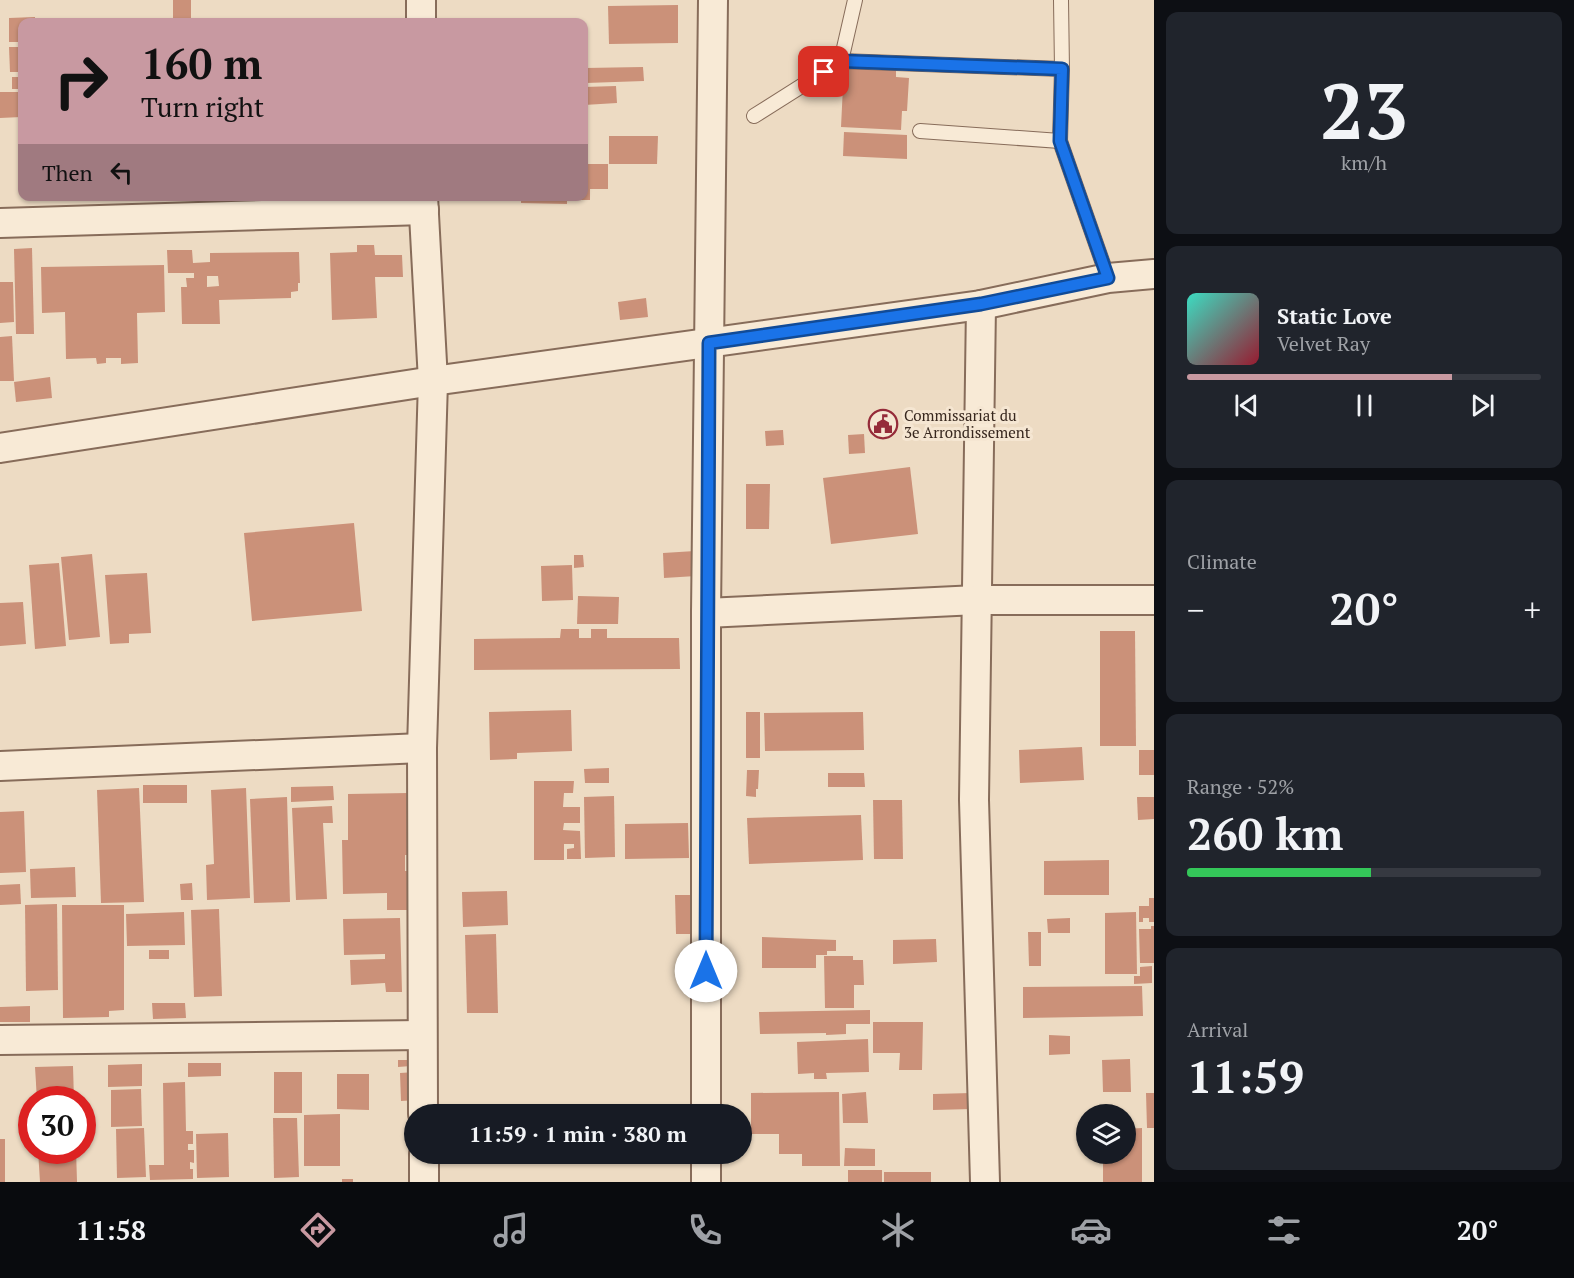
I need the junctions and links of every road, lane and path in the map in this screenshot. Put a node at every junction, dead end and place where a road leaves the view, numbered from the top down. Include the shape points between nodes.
1 (421, 0) edge
2 (713, 0) edge
3 (855, 0) edge
4 (1061, 0) edge
5 (421, 18) edge
6 (841, 61) junction
7 (1062, 69) junction
8 (754, 116) dead end
9 (920, 131) dead end
10 (1060, 141) junction
11 (424, 203) edge
12 (0, 223) edge
13 (1154, 274) edge
14 (1108, 278) junction
15 (981, 304) junction
16 (709, 343) junction
17 (433, 381) junction
18 (0, 448) edge
19 (977, 600) junction
20 (1154, 600) edge
21 (706, 613) junction
22 (422, 748) junction
23 (0, 766) edge
24 (422, 1035) junction
25 (0, 1040) edge
26 (423, 1104) edge
27 (706, 1104) edge
28 (424, 1164) edge
29 (706, 1164) edge
30 (424, 1182) edge
31 (706, 1182) edge
32 (985, 1182) edge

1 - 5 street
2 - 16 street
3 - 6 lane
4 - 7 lane
6 - 7 lane
6 - 8 lane
7 - 10 lane
9 - 10 lane
10 - 14 lane
11 - 12 street
11 - 17 street
13 - 14 street
14 - 15 street
15 - 16 street
15 - 19 street
16 - 17 street
16 - 21 street
17 - 18 street
17 - 22 street
19 - 20 street
19 - 21 street
19 - 32 street via 974,800
21 - 27 street
22 - 23 street
22 - 24 street
24 - 25 street
24 - 26 street
28 - 30 street
29 - 31 street

